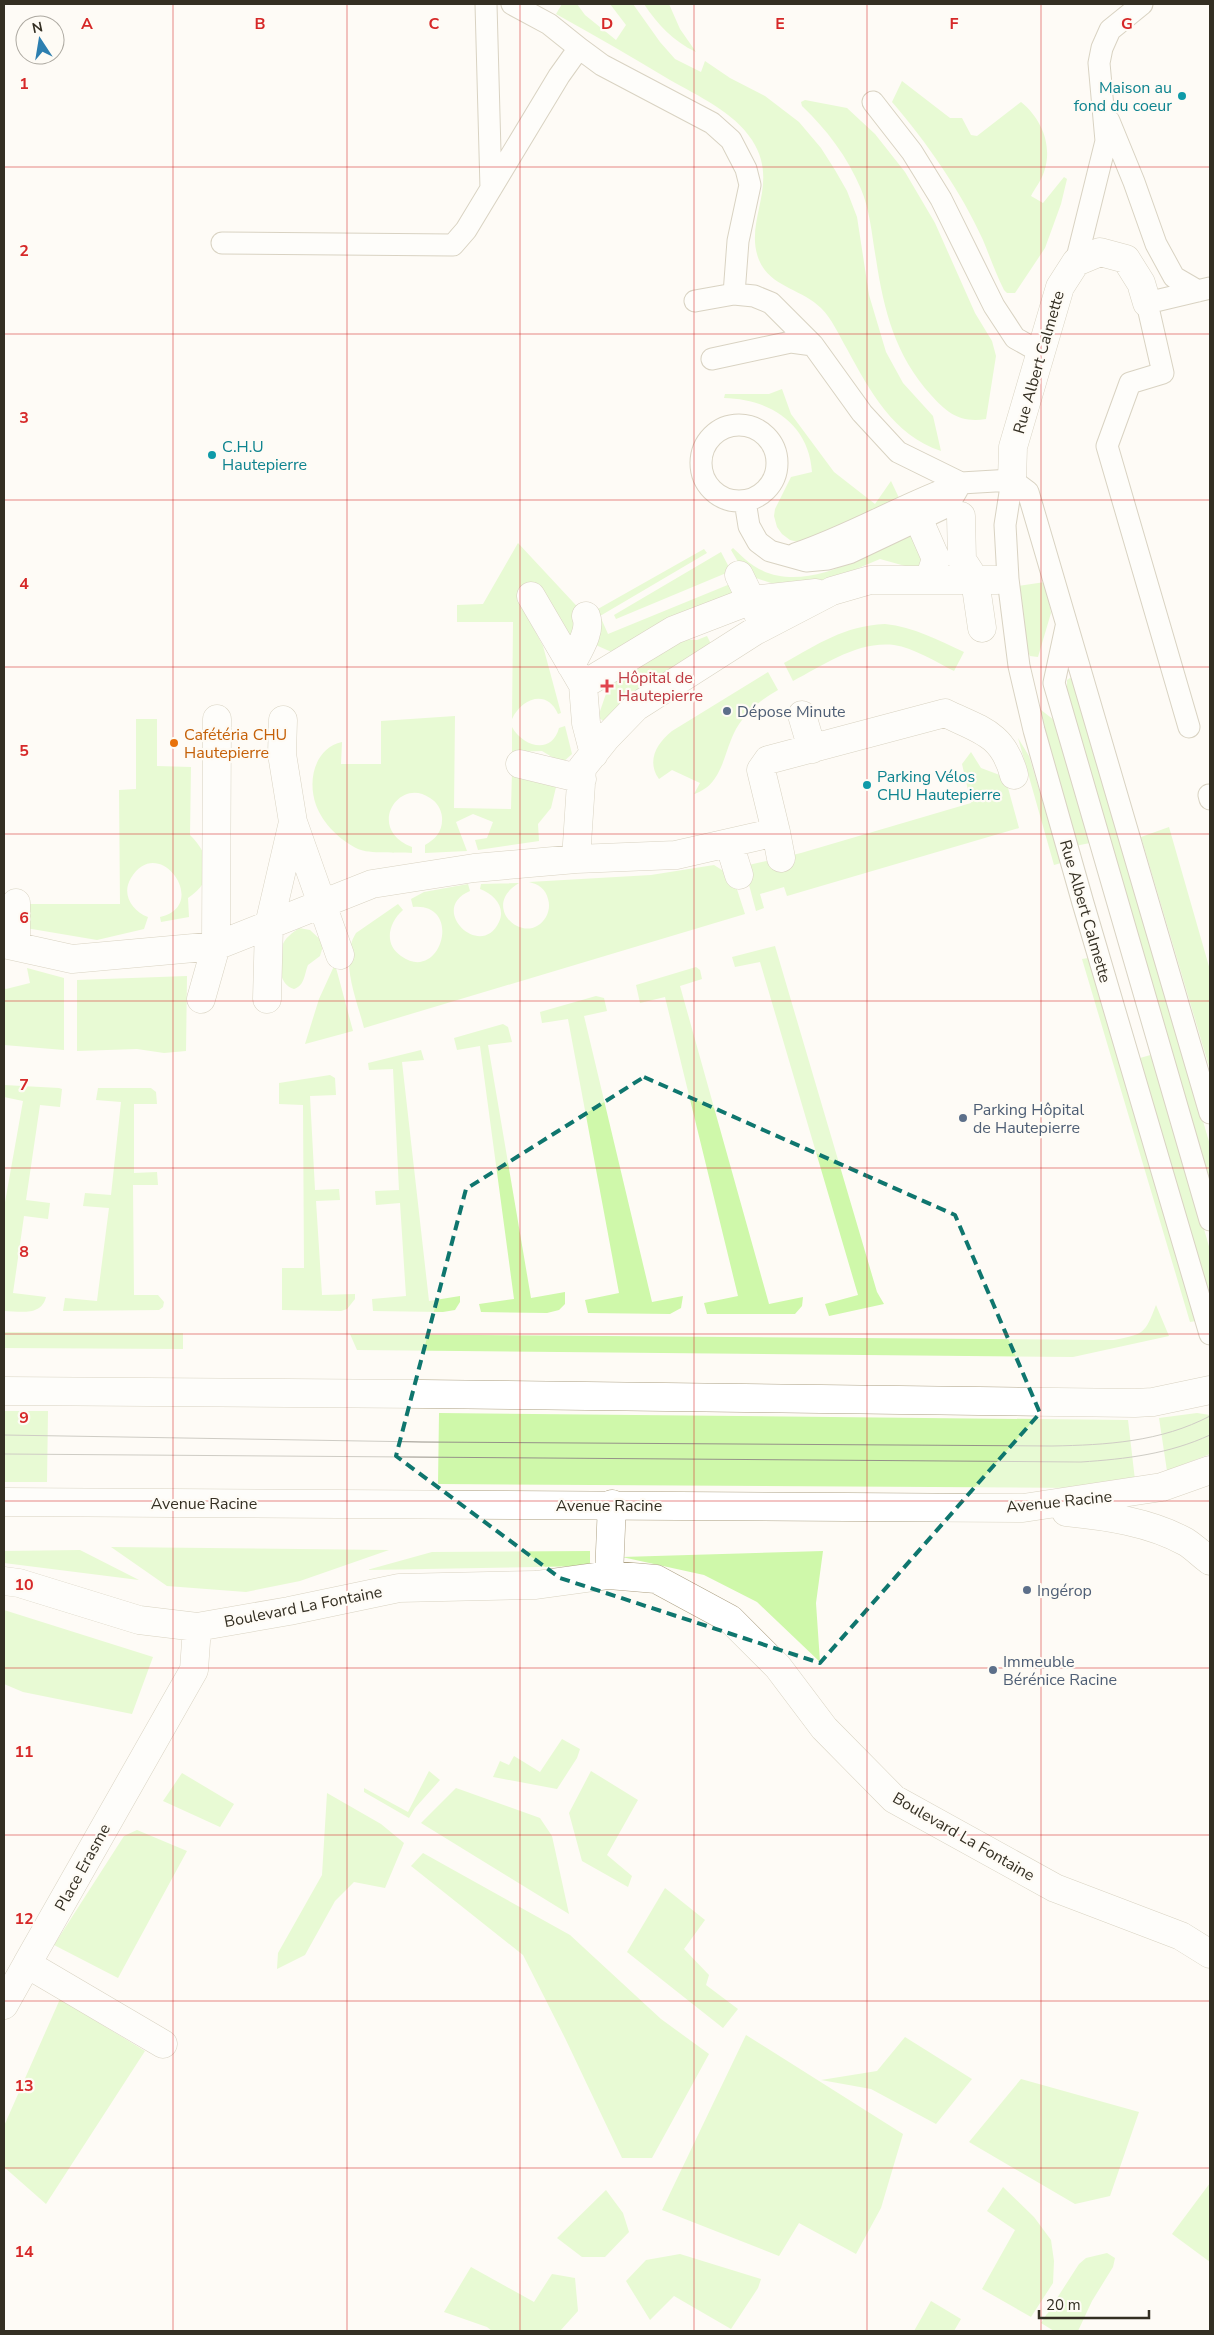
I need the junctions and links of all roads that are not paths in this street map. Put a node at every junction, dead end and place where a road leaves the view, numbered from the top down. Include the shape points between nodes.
1 (486, 4) edge
2 (512, 4) edge
3 (1142, 4) edge
4 (579, 48) junction
5 (873, 102) dead end
6 (1105, 111) junction
7 (491, 189) junction
8 (222, 244) dead end
9 (1076, 262) junction
10 (1204, 290) edge
11 (734, 294) junction
12 (695, 301) dead end
13 (1147, 303) junction
14 (813, 345) junction
15 (1040, 352) junction
16 (712, 359) dead end
17 (1012, 480) junction
18 (961, 483) junction
19 (746, 501) dead end
20 (961, 516) dead end
21 (922, 527) dead end
22 (960, 572) junction
23 (736, 574) dead end
24 (832, 591) junction
25 (531, 596) dead end
26 (752, 600) junction
27 (586, 616) dead end
28 (1067, 625) junction
29 (982, 628) dead end
30 (762, 632) junction
31 (577, 675) junction
32 (802, 715) dead end
33 (217, 719) dead end
34 (283, 720) dead end
35 (1189, 727) dead end
36 (812, 749) junction
37 (594, 754) junction
38 (520, 764) dead end
39 (1014, 775) dead end
40 (582, 778) junction
41 (293, 822) junction
42 (729, 843) junction
43 (576, 859) junction
44 (739, 875) dead end
45 (1114, 893) junction
46 (16, 903) dead end
47 (324, 903) junction
48 (1083, 903) junction
49 (270, 925) junction
50 (10, 945) edge
51 (216, 946) junction
52 (340, 955) dead end
53 (200, 998) dead end
54 (267, 999) dead end
55 (1210, 1113) edge
56 (1210, 1220) edge
57 (1210, 1334) edge
58 (1210, 1390) edge
59 (4, 1391) edge
60 (1210, 1470) edge
61 (4, 1502) edge
62 (612, 1504) junction
63 (1023, 1508) junction
64 (1210, 1561) edge
65 (609, 1575) junction
66 (4, 1581) edge
67 (197, 1626) junction
68 (1210, 1954) edge
69 (27, 1964) junction
70 (4, 2005) edge
71 (163, 2044) dead end

1 - 7 lane
2 - 4 lane via 549,24
3 - 6 lane via 1110,30 1102,48 1099,63
4 - 7 lane
4 - 11 lane via 602,65 712,123 731,140 746,169 750,185 738,241
5 - 15 lane via 912,152 941,199 994,306 1015,338
6 - 9 lane via 1106,140
6 - 10 lane via 1156,244 1174,277
7 - 8 lane via 453,245
9 - 13 street via 1100,252 1126,259 1141,283
9 - 15 street, Rue Albert Calmette via 1060,287
10 - 13 lane
11 - 12 lane
11 - 14 lane via 754,296 771,303
13 - 35 lane via 1163,373 1130,383 1107,446
14 - 16 lane via 791,342
14 - 18 lane via 862,413 898,452
15 - 17 street, Rue Albert Calmette via 1014,447
17 - 18 lane
17 - 28 lane, Rue Albert Calmette via 1028,492
17 - 48 lane, Rue Albert Calmette via 1005,525 1019,666
18 - 19 lane via 948,506 849,553 806,561 785,557 758,542 749,526
20 - 22 street
21 - 22 street
22 - 24 street via 870,580
22 - 29 street
23 - 26 street
24 - 26 street
24 - 30 street
25 - 31 street
26 - 30 street
26 - 31 street via 674,630
27 - 31 street via 589,622
28 - 45 lane, Rue Albert Calmette via 1054,683
28 - 55 lane
30 - 37 street via 636,708
31 - 37 street
32 - 36 street
33 - 51 street
34 - 41 street via 282,754
36 - 39 street via 947,708 992,735 1010,760
36 - 42 street via 768,760 762,770 778,845
37 - 40 street via 582,768
38 - 40 street
40 - 43 street
41 - 47 street
41 - 49 street
42 - 43 street via 676,855
42 - 44 street
43 - 47 street via 474,868 372,884
45 - 48 lane
45 - 56 lane, Rue Albert Calmette
46 - 50 street
47 - 49 street
47 - 52 street
48 - 57 lane, Rue Albert Calmette
49 - 51 street
49 - 54 street
50 - 51 street via 72,969
51 - 53 street
58 - 59 street via 1135,1403
60 - 63 street, Avenue Racine via 1162,1487
61 - 62 street, Avenue Racine
62 - 63 street, Avenue Racine
62 - 65 street
63 - 64 street via 1098,1516 1142,1525 1185,1542
65 - 67 street, Boulevard La Fontaine via 536,1585 399,1588
65 - 68 street, Boulevard La Fontaine via 656,1579 730,1619 778,1667 824,1728 894,1799 1055,1888 1181,1936
66 - 67 street, Boulevard La Fontaine via 139,1620
67 - 69 street, Place Erasme via 194,1670
69 - 70 street, Place Erasme
69 - 71 street

